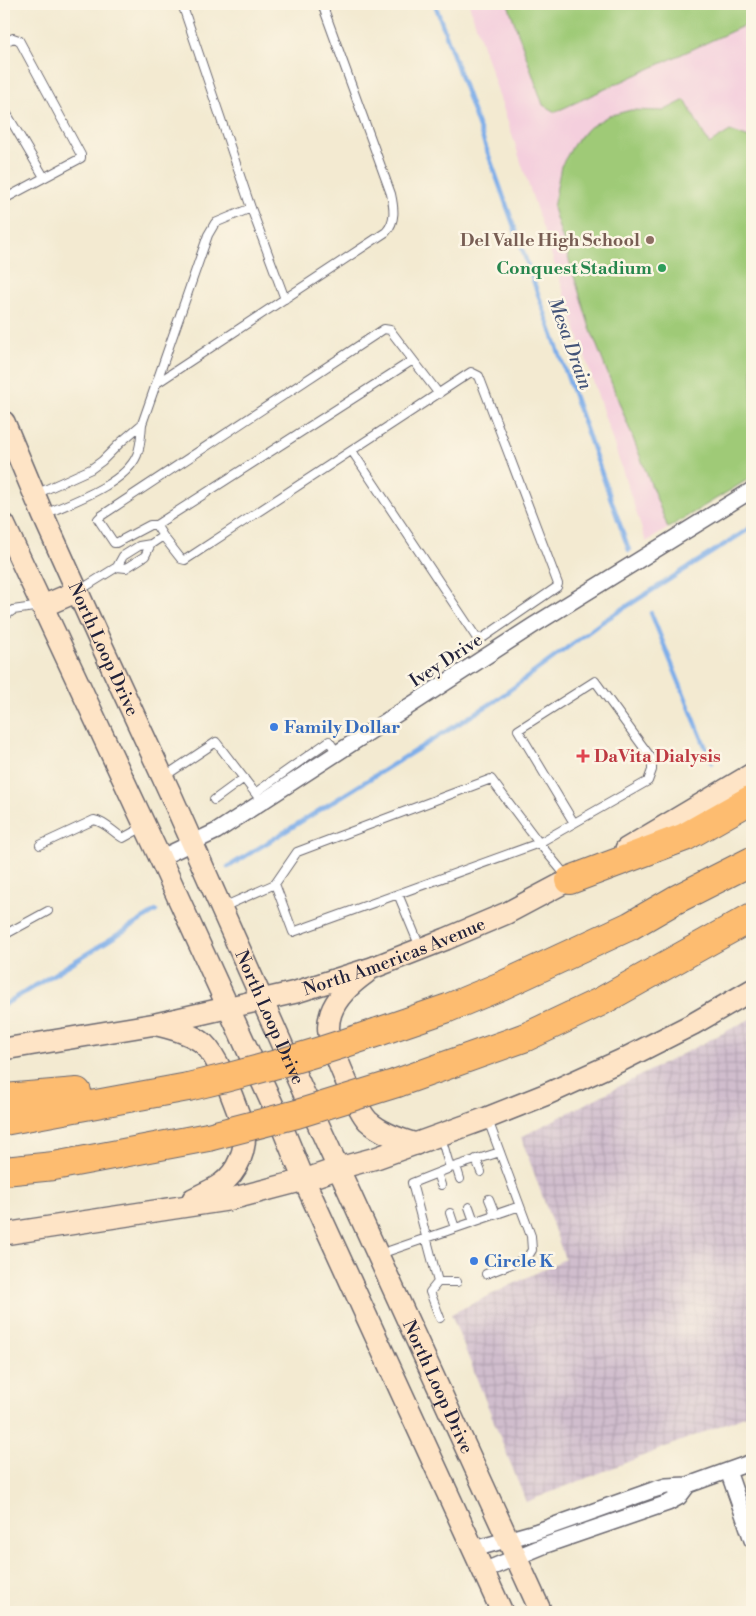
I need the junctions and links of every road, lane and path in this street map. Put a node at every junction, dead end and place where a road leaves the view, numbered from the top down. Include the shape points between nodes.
1 (182, 4) edge
2 (322, 4) edge
3 (4, 44) edge
4 (4, 109) edge
5 (44, 177) junction
6 (4, 199) edge
7 (251, 208) junction
8 (284, 299) junction
9 (413, 360) junction
10 (157, 382) junction
11 (438, 394) junction
12 (4, 422) edge
13 (142, 424) junction
14 (352, 450) junction
15 (752, 490) edge
16 (34, 495) junction
17 (43, 515) junction
18 (4, 524) edge
19 (156, 525) junction
20 (164, 536) junction
21 (151, 544) junction
22 (117, 567) junction
23 (78, 591) junction
24 (42, 606) junction
25 (4, 617) edge
26 (752, 774) edge
27 (163, 778) junction
28 (244, 778) junction
29 (258, 797) junction
30 (752, 799) edge
31 (214, 800) dead end
32 (574, 823) junction
33 (145, 826) junction
34 (192, 843) junction
35 (539, 843) junction
36 (40, 845) dead end
37 (160, 858) junction
38 (752, 861) edge
39 (570, 880) junction
40 (275, 884) junction
41 (398, 894) junction
42 (222, 908) junction
43 (48, 911) dead end
44 (752, 917) edge
45 (4, 935) edge
46 (421, 949) junction
47 (372, 968) junction
48 (752, 990) edge
49 (264, 1000) junction
50 (227, 1008) junction
51 (156, 1024) junction
52 (4, 1049) edge
53 (134, 1096) junction
54 (4, 1098) edge
55 (487, 1118) junction
56 (4, 1121) edge
57 (441, 1135) junction
58 (416, 1144) junction
59 (500, 1152) junction
60 (476, 1159) junction
61 (453, 1167) junction
62 (339, 1168) junction
63 (4, 1171) edge
64 (481, 1172) dead end
65 (437, 1173) junction
66 (460, 1179) dead end
67 (304, 1180) junction
68 (441, 1186) dead end
69 (489, 1199) dead end
70 (469, 1206) dead end
71 (520, 1206) junction
72 (178, 1208) junction
73 (450, 1213) dead end
74 (495, 1214) junction
75 (474, 1221) junction
76 (455, 1228) junction
77 (4, 1234) edge
78 (426, 1238) junction
79 (378, 1255) junction
80 (486, 1274) dead end
81 (438, 1282) junction
82 (457, 1282) dead end
83 (440, 1318) dead end
84 (752, 1462) edge
85 (728, 1471) junction
86 (688, 1485) junction
87 (620, 1502) junction
88 (626, 1518) junction
89 (752, 1540) edge
90 (512, 1548) junction
91 (474, 1549) junction
92 (483, 1571) junction
93 (502, 1612) edge
94 (541, 1612) edge

1 - 7 lane
2 - 8 lane via 391,194 394,216 392,226 386,232
3 - 5 lane via 13,38 19,40 81,156
4 - 5 lane
5 - 6 lane
7 - 8 lane
7 - 10 lane via 215,224 208,235
8 - 10 lane
9 - 11 lane
9 - 19 lane
9 - 19 lane via 390,330 384,329 98,519 114,543
10 - 13 lane
11 - 14 lane
11 - 14 lane via 471,372 479,376 558,584 557,588 484,637 476,637
12 - 16 main road, North Loop Drive
13 - 16 lane via 91,469
13 - 17 lane via 137,455 114,481
14 - 20 lane via 185,560 180,559
15 - 29 street, Ivey Drive via 534,625 337,753
16 - 17 main road, North Loop Drive
17 - 23 main road, North Loop Drive
18 - 24 main road, North Loop Drive
19 - 20 lane
20 - 21 lane
21 - 22 lane via 139,546 123,556
21 - 22 lane via 145,556 126,568
22 - 23 lane
23 - 24 main road
23 - 27 main road, North Loop Drive
24 - 25 lane via 13,610
24 - 33 main road, North Loop Drive
26 - 39 main road, North Americas Avenue
27 - 28 lane via 216,742
27 - 34 main road, North Loop Drive
28 - 29 lane
28 - 31 lane
29 - 34 street, Ivey Drive via 217,831
30 - 39 highway via 685,837
32 - 32 lane via 518,730 595,681 652,759 652,770 648,781
32 - 35 lane
33 - 36 lane via 123,838 94,820
33 - 37 main road, North Loop Drive
34 - 37 street, Ivey Drive
34 - 42 main road, North Loop Drive
35 - 39 lane
35 - 40 lane via 491,779 298,852
35 - 41 lane
37 - 50 main road, North Loop Drive
38 - 53 highway, bridge via 630,926 448,1008 306,1057 237,1076
39 - 46 main road, North Americas Avenue via 507,913
40 - 41 lane via 293,932
40 - 42 lane
41 - 46 lane
42 - 49 main road, North Loop Drive
43 - 45 lane
44 - 63 highway, bridge via 600,1002 526,1037 397,1083 208,1137 54,1166
46 - 47 main road, North Americas Avenue
47 - 49 main road, North Americas Avenue
47 - 58 main road via 346,989 335,1004 329,1034 358,1107 366,1119 378,1129
48 - 55 main road via 622,1060
49 - 50 main road, North Americas Avenue
49 - 62 main road, North Loop Drive
50 - 51 main road, North Americas Avenue
50 - 67 main road, North Loop Drive
51 - 52 main road, North Americas Avenue
51 - 72 main road via 183,1032 208,1049 244,1128 242,1153 232,1174 215,1188
53 - 54 highway via 76,1092
53 - 56 highway
55 - 57 main road
55 - 59 lane
57 - 58 main road
57 - 61 lane
58 - 62 main road
59 - 60 lane
59 - 71 lane
60 - 61 lane
60 - 64 lane
61 - 65 lane
61 - 66 lane
62 - 67 main road
62 - 79 main road, North Loop Drive
65 - 68 lane
65 - 78 lane via 412,1183
67 - 72 main road via 227,1200
67 - 91 main road, North Loop Drive
69 - 74 lane
70 - 75 lane
71 - 74 lane
71 - 80 lane via 531,1236 532,1250 527,1258
72 - 77 main road
73 - 76 lane
74 - 75 lane
75 - 76 lane
76 - 78 lane
78 - 79 lane
78 - 81 lane
79 - 90 main road, North Loop Drive
81 - 82 lane
81 - 83 lane via 430,1292
84 - 85 street
85 - 86 street
85 - 89 street
86 - 87 street via 666,1486
86 - 88 street via 679,1497 668,1503
87 - 88 street
87 - 90 street via 534,1532
88 - 90 street via 546,1544
90 - 91 street
90 - 92 street
90 - 94 main road, North Loop Drive
91 - 92 main road, North Loop Drive
92 - 93 main road, North Loop Drive

